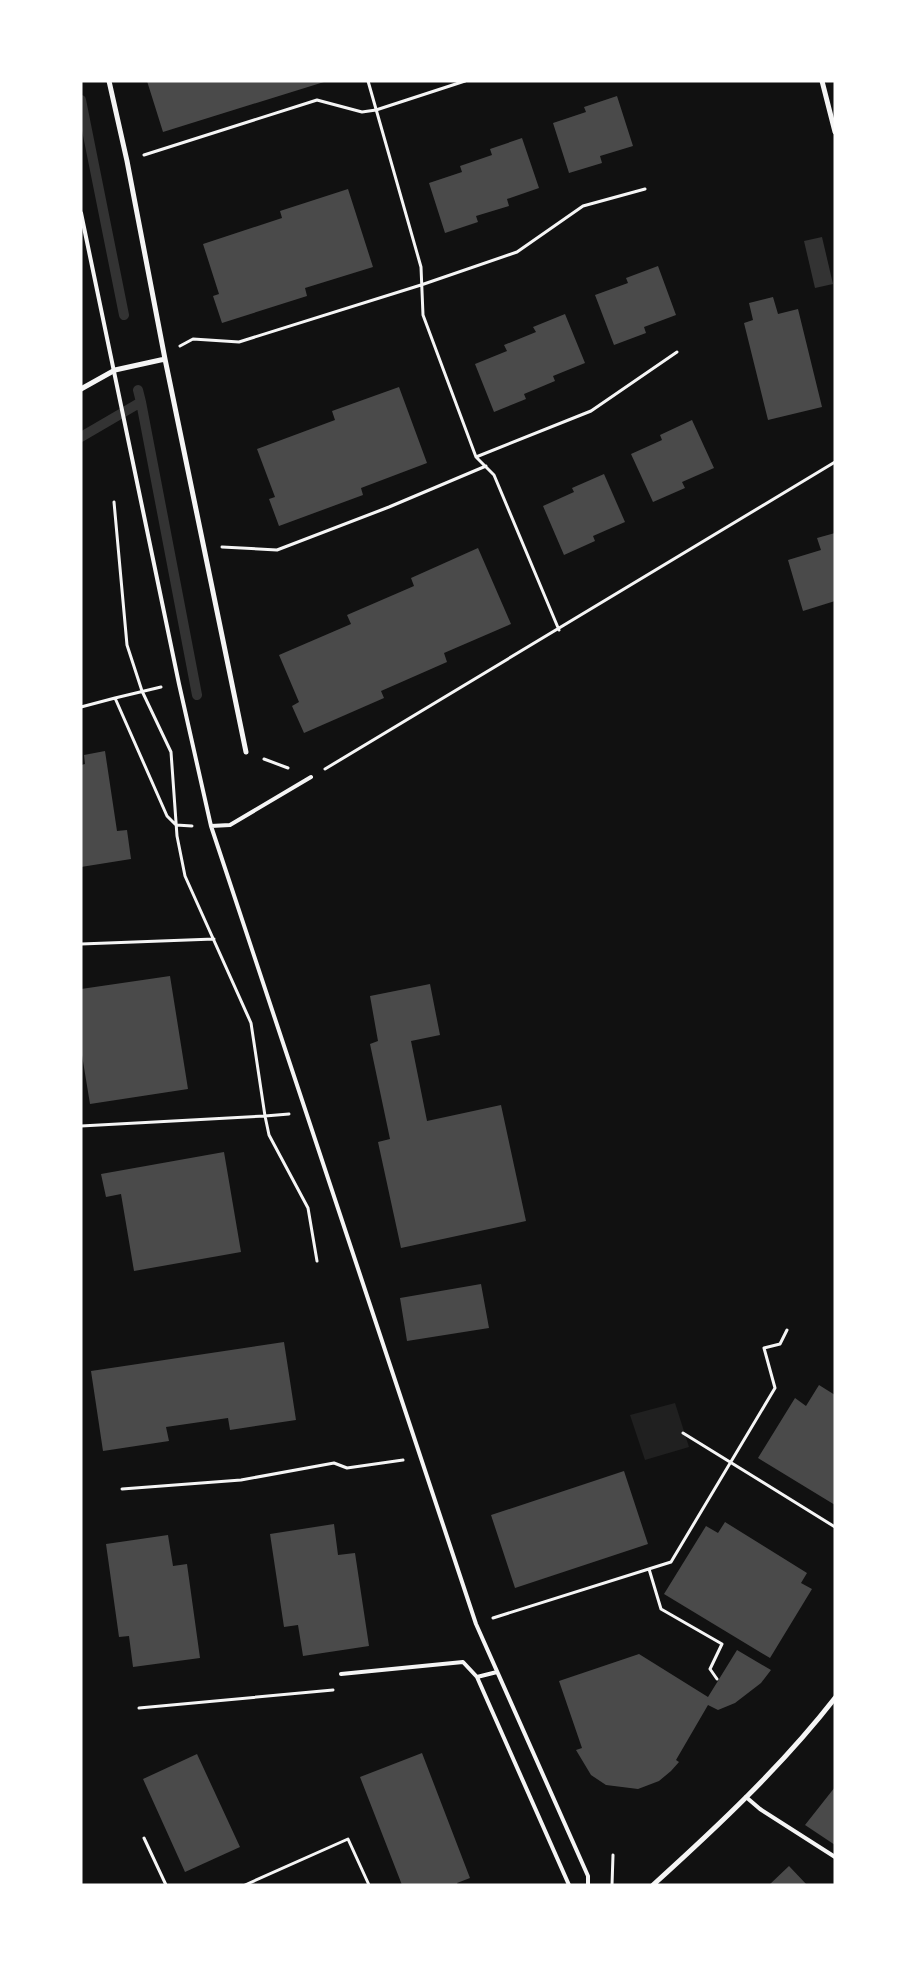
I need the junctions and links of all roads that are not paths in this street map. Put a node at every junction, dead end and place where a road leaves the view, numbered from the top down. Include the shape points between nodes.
1 (109, 81) edge
2 (822, 81) edge
3 (835, 132) edge
4 (81, 213) edge
5 (165, 359) junction
6 (115, 370) junction
7 (81, 389) edge
8 (246, 752) road end
9 (311, 777) road end
10 (211, 826) junction
11 (498, 1672) junction
12 (341, 1674) dead end
13 (477, 1678) junction
14 (835, 1698) edge
15 (746, 1796) junction
16 (835, 1857) edge
17 (569, 1885) edge
18 (588, 1885) edge
19 (653, 1885) edge

1 - 5 street
2 - 3 street
4 - 6 lane
5 - 6 street
5 - 8 street
6 - 7 street
6 - 10 lane via 178,684
9 - 10 lane via 230,825
10 - 11 lane via 476,1624
11 - 13 lane
11 - 18 lane via 588,1876
12 - 13 lane via 462,1662
13 - 17 lane
14 - 15 street
15 - 16 lane via 760,1809
15 - 19 street

